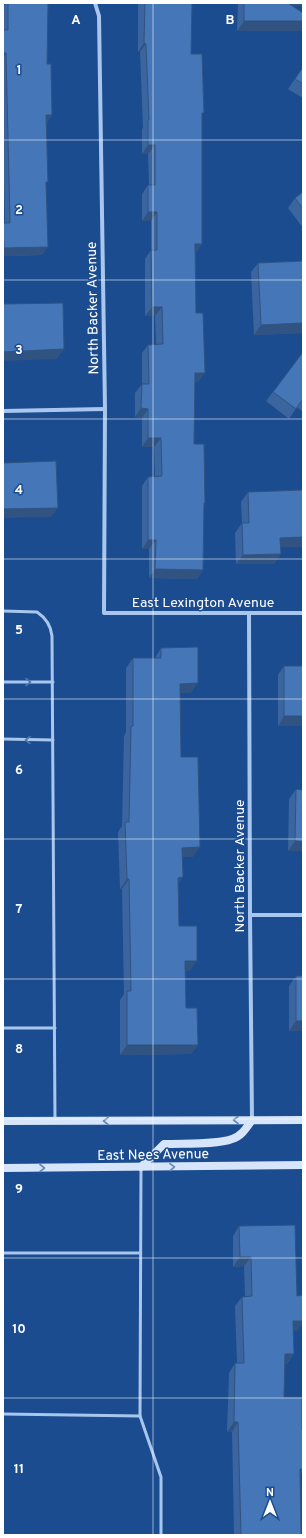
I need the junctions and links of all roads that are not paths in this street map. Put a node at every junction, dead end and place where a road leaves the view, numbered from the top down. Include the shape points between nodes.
1 (95, 3) edge
2 (105, 410) junction
3 (3, 411) edge
4 (3, 611) edge
5 (104, 613) joint
6 (249, 613) junction
7 (303, 613) edge
8 (3, 682) edge
9 (53, 682) junction
10 (3, 740) edge
11 (53, 740) junction
12 (250, 915) junction
13 (303, 915) edge
14 (3, 1028) edge
15 (55, 1028) junction
16 (252, 1120) junction
17 (303, 1120) edge
18 (3, 1121) edge
19 (55, 1121) junction
20 (303, 1165) edge
21 (140, 1167) junction
22 (3, 1168) edge
23 (3, 1253) edge
24 (140, 1253) junction
25 (3, 1414) edge
26 (140, 1416) junction
27 (161, 1535) edge

1 - 2 street, North Backer Avenue via 99,16
2 - 3 street
2 - 5 street, North Backer Avenue
4 - 9 lane via 37,612 46,620 52,636
5 - 6 street, East Lexington Avenue
6 - 7 street, East Lexington Avenue
6 - 12 street, North Backer Avenue
8 -> 9 lane
9 - 11 lane
11 -> 10 lane
11 - 15 lane
12 - 13 street
12 - 16 street, North Backer Avenue
14 - 15 lane
15 - 19 lane
16 - 17 main road
16 -> 19 main road
16 - 21 main road via 234,1139 221,1142 164,1144
18 - 19 main road
21 -> 20 main road, East Nees Avenue
22 -> 21 main road, East Nees Avenue
21 - 24 lane
23 - 24 lane
24 - 26 lane
25 - 26 lane
26 - 27 lane via 161,1477

